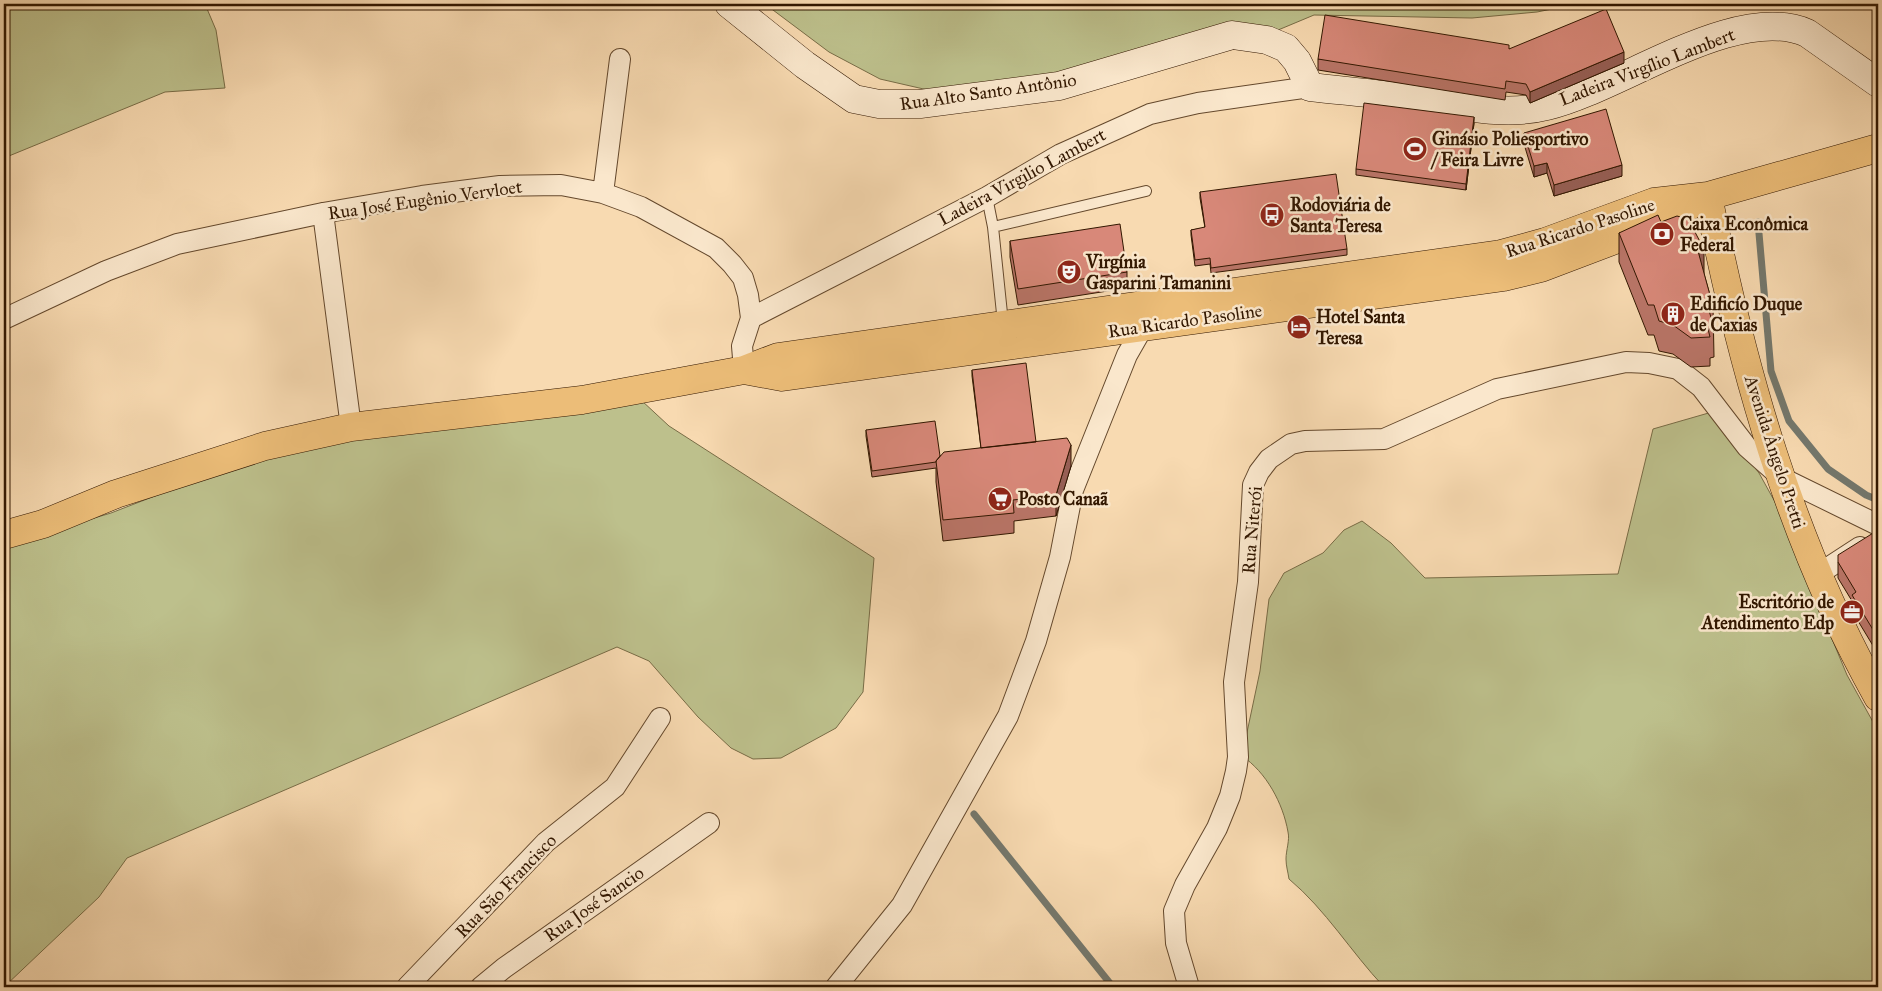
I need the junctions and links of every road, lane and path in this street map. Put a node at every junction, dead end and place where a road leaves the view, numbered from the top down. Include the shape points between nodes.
1 (729, 4) edge
2 (620, 59) dead end
3 (1878, 84) edge
4 (1310, 86) junction
5 (1878, 148) edge
6 (1146, 191) dead end
7 (603, 193) junction
8 (1708, 196) junction
9 (987, 197) junction
10 (323, 213) junction
11 (993, 227) junction
12 (751, 318) junction
13 (4, 319) edge
14 (1003, 326) junction
15 (1143, 327) junction
16 (744, 370) junction
17 (351, 427) junction
18 (1782, 478) junction
19 (1878, 524) edge
20 (4, 535) edge
21 (1878, 535) edge
22 (1817, 575) junction
23 (1878, 697) edge
24 (660, 718) dead end
25 (709, 824) dead end
26 (407, 987) edge
27 (481, 987) edge
28 (836, 987) edge
29 (1189, 987) edge

1 - 4 street, Rua Alto Santo Antônio via 805,65 854,99 879,104 920,104 1059,86 1232,35 1267,40 1286,48
2 - 7 street
3 - 4 street, Ladeira Virgílio Lambert via 1807,33 1794,27 1770,25 1704,41 1594,91 1546,106 1519,110 1487,110
4 - 9 street, Ladeira Virgilio Lambert via 1198,103 1150,114 1061,154
5 - 8 main road
6 - 11 lane
7 - 10 street, Rua José Eugênio Vervloet via 561,185 500,186
7 - 12 street, Rua José Eugênio Vervloet via 641,207 716,248 742,278
8 - 14 main road, Rua Ricardo Pasoline via 1654,202 1545,242 1501,254
8 - 15 main road, Rua Ricardo Pasoline via 1662,222 1525,272
8 - 18 main road, Avenida Ângelo Pretti via 1725,283
9 - 11 lane
9 - 12 street, Ladeira Virgilio Lambert
10 - 13 street, Rua José Eugênio Vervloet via 177,244 106,271
10 - 17 street
11 - 14 lane
12 - 16 street, Rua José Eugênio Vervloet via 742,346
14 - 16 main road, Rua Ricardo Pasoline via 778,357
15 - 16 main road, Rua Ricardo Pasoline via 782,377
15 - 28 street via 1127,355 1073,490 1060,557 1036,641 1008,716 902,905
16 - 17 main road via 582,400
17 - 20 main road via 266,446 116,494 43,524
18 - 19 street, Rua Niterói
18 - 22 main road, Avenida Ângelo Pretti
18 - 29 street, Rua Niterói via 1747,447 1701,387 1678,369 1626,362 1497,389 1384,439 1305,441 1291,444 1269,459 1253,485 1248,582 1234,682 1236,771 1217,828 1174,911 1176,943
21 - 22 street
22 - 23 main road, Avenida Ângelo Pretti
24 - 26 street, Rua São Francisco via 616,787 546,842
25 - 27 street, Rua José Sancio

